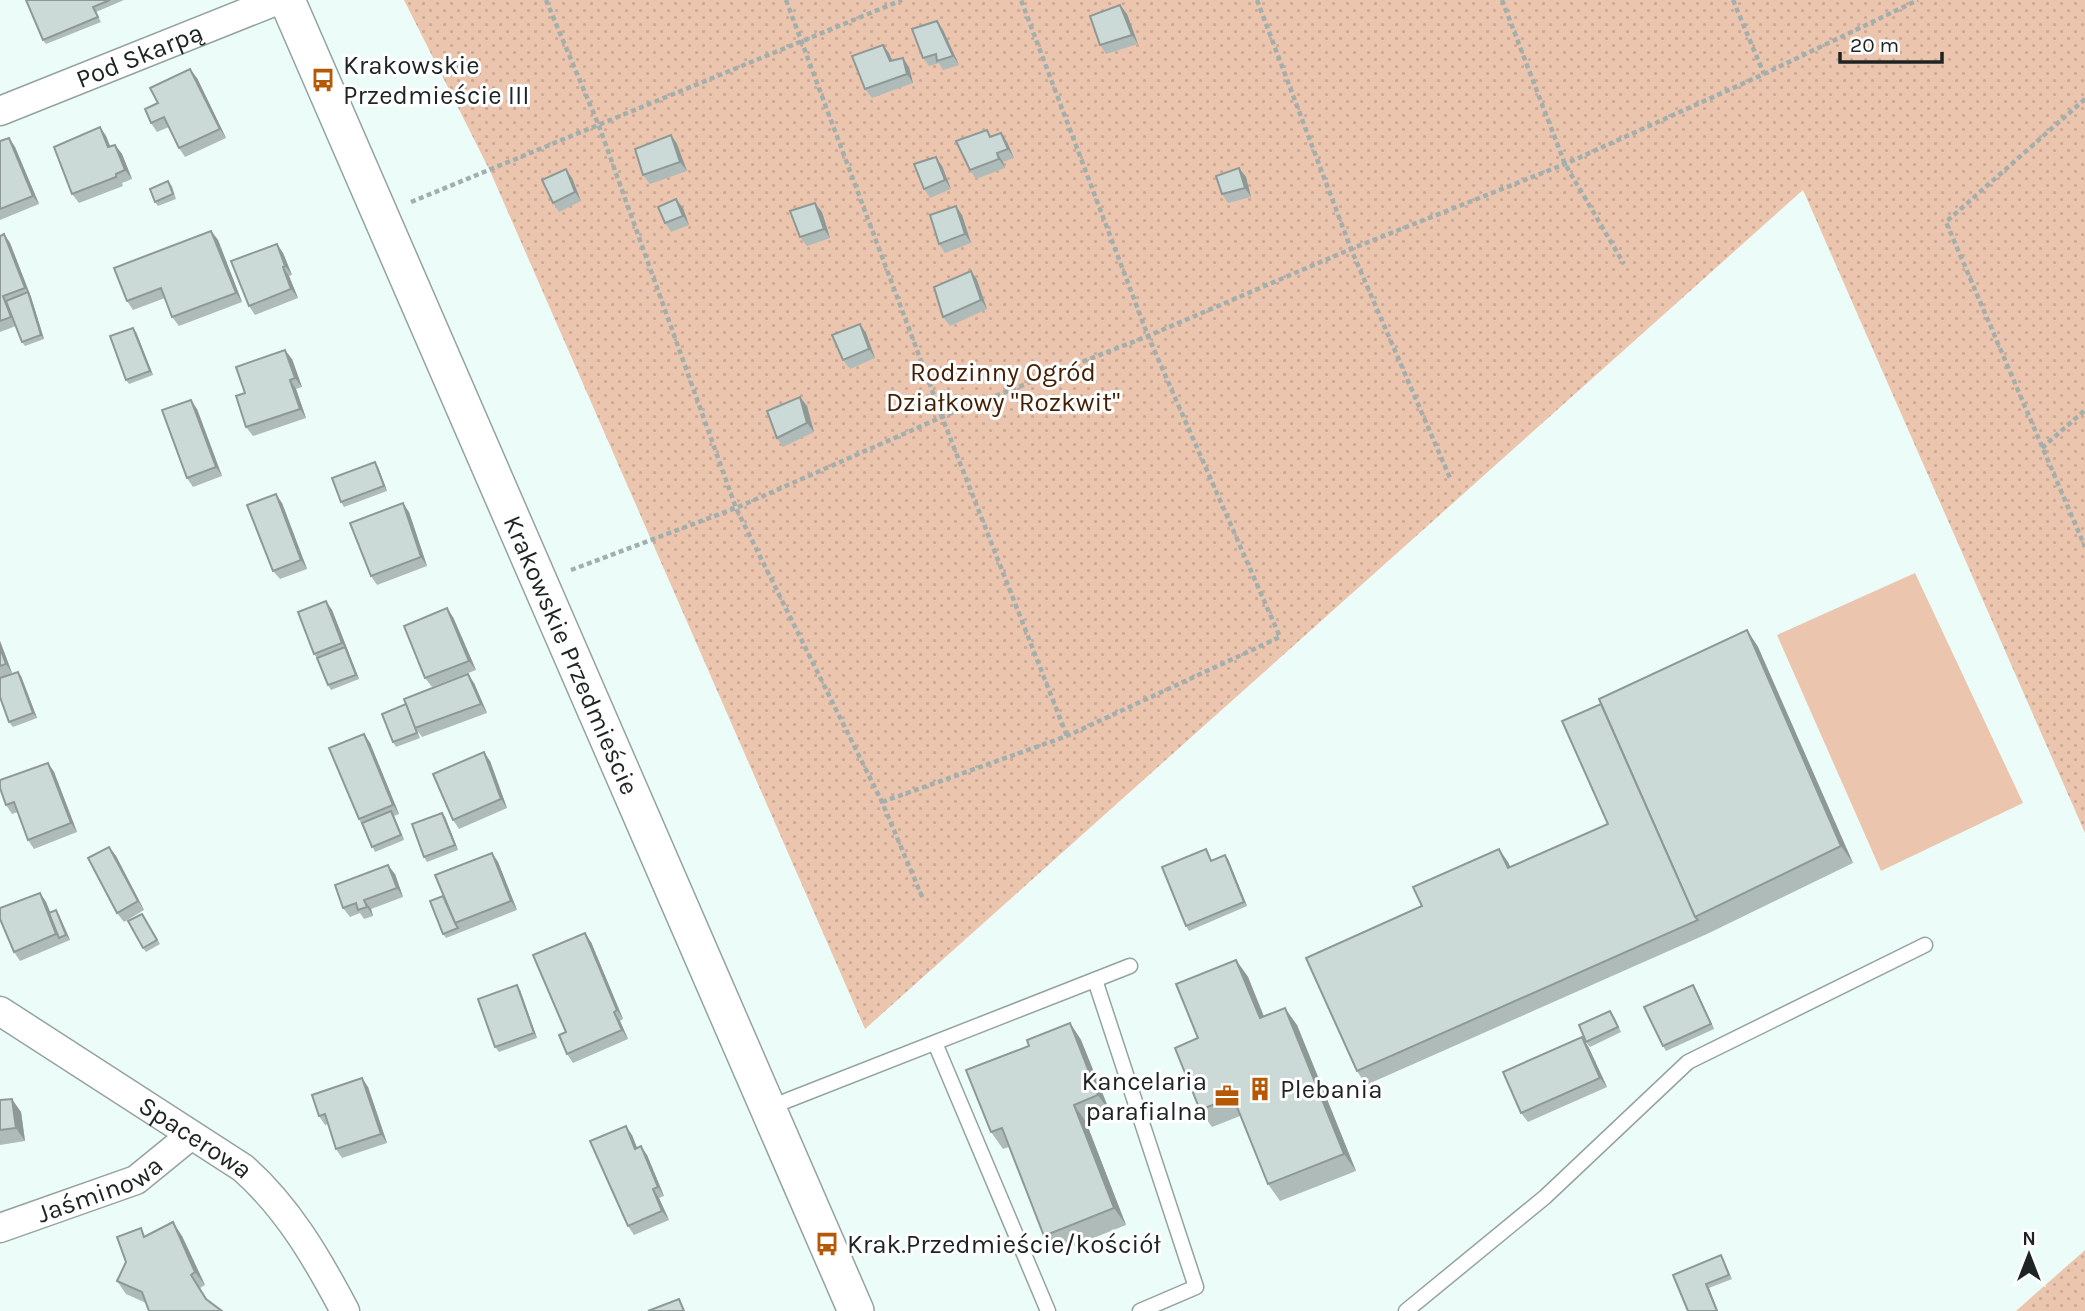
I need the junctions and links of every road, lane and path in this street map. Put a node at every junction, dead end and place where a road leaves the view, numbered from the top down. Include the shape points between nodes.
1 (278, 0) edge
2 (287, 0) edge
3 (546, 0) edge
4 (786, 0) edge
5 (902, 0) edge
6 (1021, 0) edge
7 (1257, 0) edge
8 (1502, 0) edge
9 (1733, 0) edge
10 (1918, 0) edge
11 (803, 41) junction
12 (1765, 74) junction
13 (2085, 99) edge
14 (0, 111) edge
15 (599, 126) junction
16 (1565, 164) junction
17 (381, 214) junction
18 (1351, 249) junction
19 (1624, 264) dead end
20 (1148, 336) junction
21 (2085, 410) edge
22 (942, 417) junction
23 (2042, 448) junction
24 (1450, 478) dead end
25 (736, 508) junction
26 (2085, 547) edge
27 (540, 581) junction
28 (1067, 736) junction
29 (882, 802) junction
30 (923, 899) dead end
31 (1926, 946) dead end
32 (1130, 966) dead end
33 (1095, 980) junction
34 (0, 1011) edge
35 (935, 1043) junction
36 (768, 1108) junction
37 (190, 1136) junction
38 (0, 1228) edge
39 (345, 1311) edge
40 (856, 1311) edge
41 (1048, 1311) edge
42 (1140, 1311) edge
43 (1406, 1311) edge

1 - 14 street, Pod Skarpą
2 - 17 street, Krakowskie Przedmieście
3 - 15 path
4 - 11 path
5 - 11 path
6 - 20 path
7 - 18 path
8 - 16 path
9 - 12 path
10 - 12 path
11 - 15 path
11 - 22 path
12 - 16 path
13 - 23 path via 1946,222
15 - 17 path
15 - 25 path
16 - 18 path
16 - 19 path
17 - 27 street, Krakowskie Przedmieście
18 - 20 path
18 - 24 path
20 - 22 path
20 - 28 path via 1280,637
21 - 23 path
22 - 25 path
22 - 28 path
23 - 26 path
25 - 27 path
25 - 29 path
27 - 36 street, Krakowskie Przedmieście
28 - 29 path
29 - 30 path
31 - 43 lane via 1688,1062 1545,1197
32 - 33 lane
33 - 35 lane
33 - 42 lane via 1196,1287
34 - 37 street, Spacerowa
35 - 36 lane
35 - 41 lane
36 - 40 street, Krakowskie Przedmieście
37 - 38 street, Jaśminowa via 136,1180
37 - 39 street, Spacerowa via 243,1168 269,1191 302,1233

